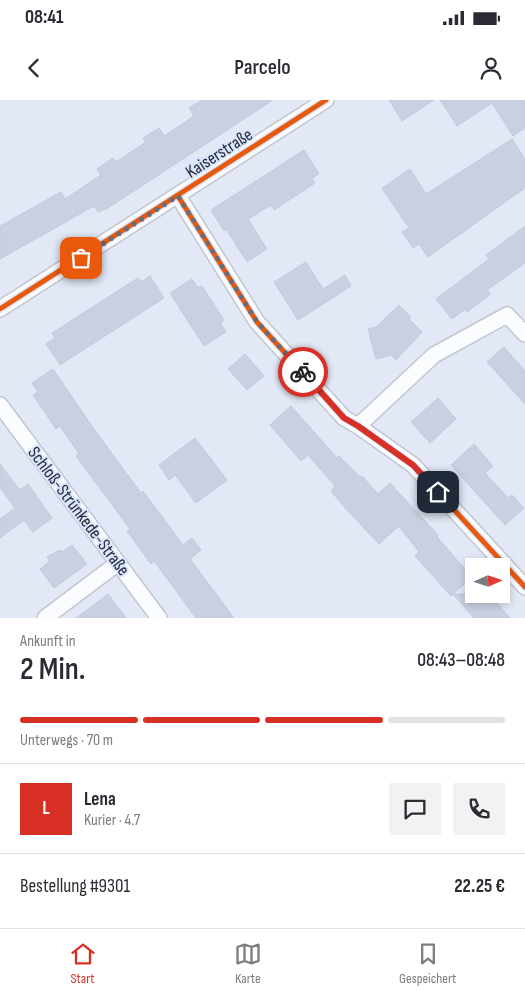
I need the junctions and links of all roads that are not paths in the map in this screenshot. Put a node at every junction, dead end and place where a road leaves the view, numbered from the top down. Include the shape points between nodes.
1 (326, 100) edge
2 (178, 196) junction
3 (0, 309) edge
4 (525, 334) edge
5 (0, 405) edge
6 (358, 426) junction
7 (118, 563) junction
8 (525, 587) edge
9 (45, 618) edge
10 (158, 618) edge

1 - 2 street, Kaiserstraße
2 - 3 street, Kaiserstraße
2 - 6 street via 257,322 344,418
4 - 6 street via 507,315 434,355
5 - 7 street, Schloß-Strünkede-Straße
6 - 8 street via 413,465
7 - 9 street
7 - 10 street, Schloß-Strünkede-Straße

